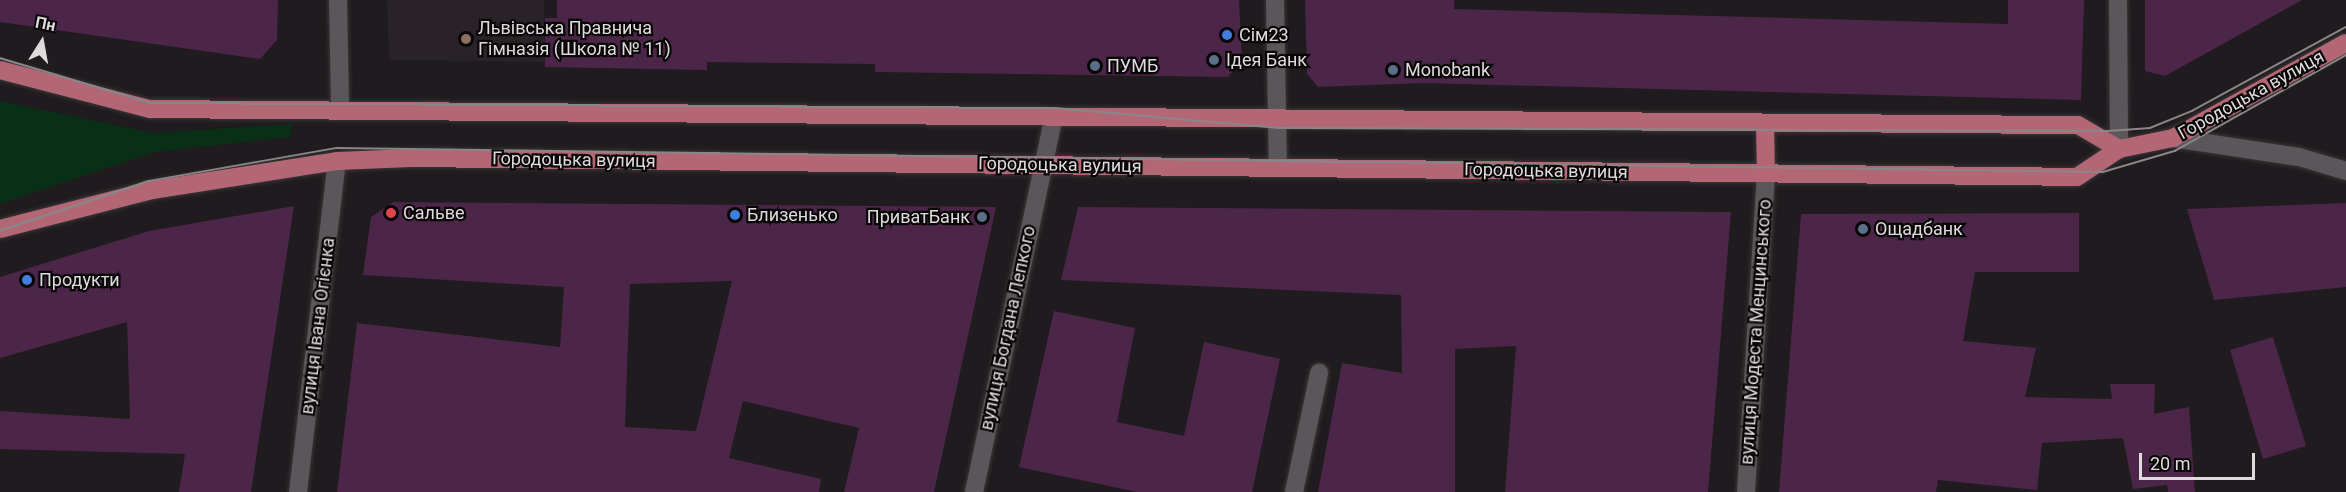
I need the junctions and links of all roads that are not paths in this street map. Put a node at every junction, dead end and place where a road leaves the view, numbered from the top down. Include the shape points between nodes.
1 (338, 0) edge
2 (1275, 0) edge
3 (2118, 0) edge
4 (2346, 43) edge
5 (0, 70) edge
6 (340, 109) junction
7 (1054, 117) junction
8 (1278, 119) junction
9 (1766, 123) junction
10 (2173, 138) junction
11 (2119, 149) junction
12 (337, 161) junction
13 (1043, 165) junction
14 (1278, 168) junction
15 (2346, 171) edge
16 (1766, 173) junction
17 (0, 229) edge
18 (1319, 372) dead end
19 (298, 492) edge
20 (974, 492) edge
21 (1294, 492) edge
22 (1746, 492) edge

1 - 6 street
2 - 8 street
3 - 11 street
4 - 10 main road, Городоцька вулиця
5 - 6 main road via 150,109
6 - 7 main road
7 - 8 main road
7 - 13 street, вулиця Богдана Лепкого
8 - 9 main road
8 - 14 street
9 - 11 main road via 2078,125
9 - 16 main road
10 - 11 main road, Городоцька вулиця
10 - 15 street via 2299,157
11 - 16 main road, Городоцька вулиця via 2077,177
12 - 13 main road, Городоцька вулиця
12 - 17 main road, Городоцька вулиця via 152,190
12 - 19 street, вулиця Івана Огієнка
13 - 14 main road, Городоцька вулиця
13 - 20 street, вулиця Богдана Лепкого
14 - 16 main road, Городоцька вулиця
16 - 22 street, вулиця Модеста Менцинського
18 - 21 street

